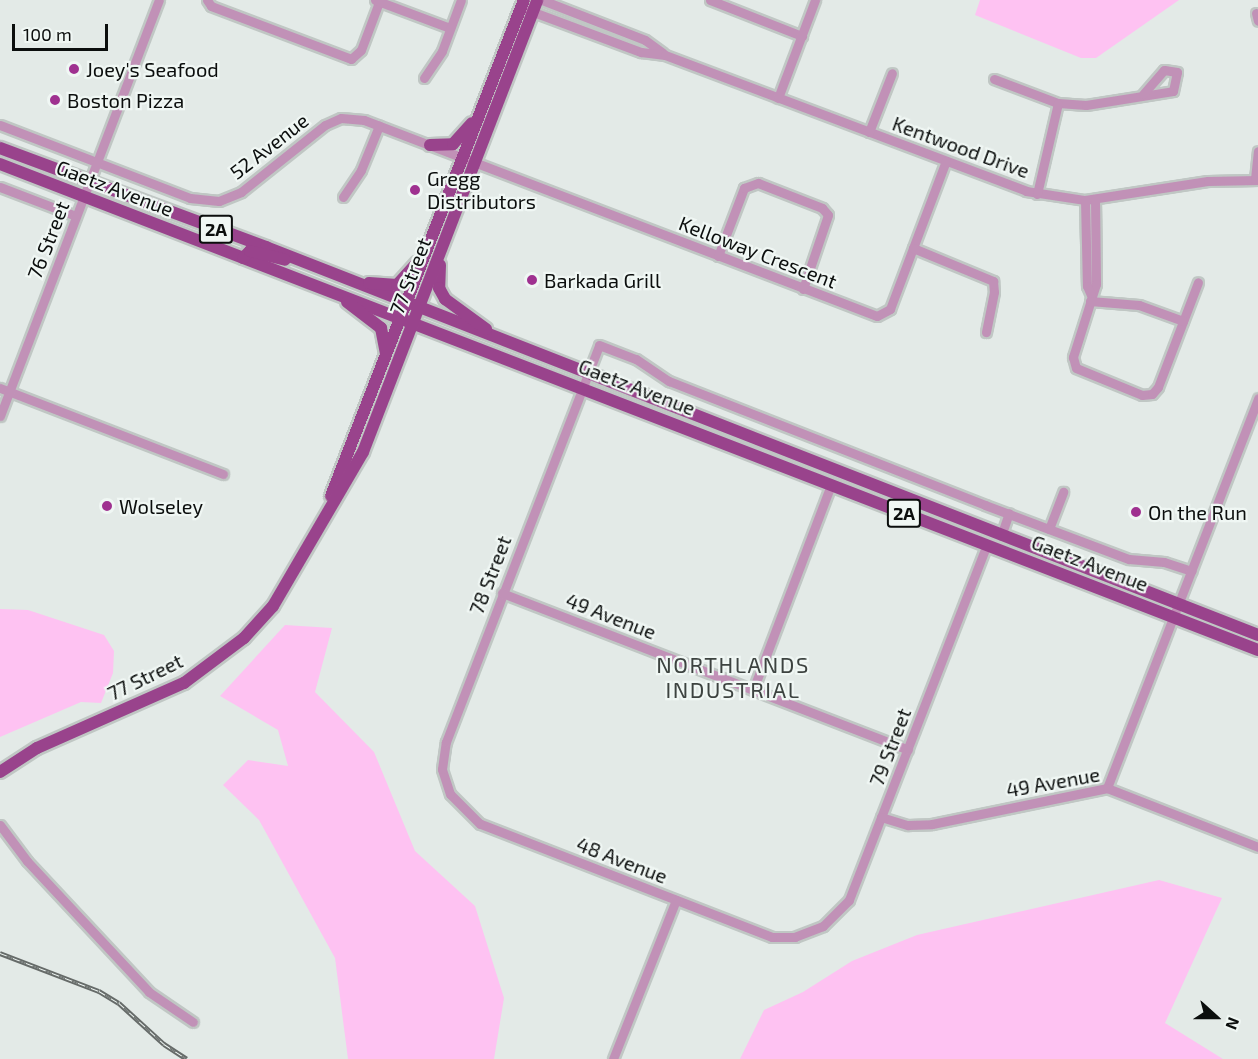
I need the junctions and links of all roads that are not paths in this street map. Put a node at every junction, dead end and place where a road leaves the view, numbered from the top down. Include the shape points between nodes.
1 (159, 0) edge
2 (207, 0) edge
3 (461, 0) edge
4 (542, 0) edge
5 (713, 0) edge
6 (815, 0) edge
7 (376, 1) edge
8 (529, 4) edge
9 (450, 28) junction
10 (801, 36) junction
11 (665, 55) junction
12 (892, 73) dead end
13 (424, 78) dead end
14 (994, 79) dead end
15 (1143, 94) dead end
16 (778, 98) junction
17 (1058, 103) junction
18 (481, 110) junction
19 (0, 125) edge
20 (379, 126) junction
21 (869, 132) junction
22 (430, 145) junction
23 (0, 148) edge
24 (1258, 151) edge
25 (463, 159) junction
26 (97, 161) junction
27 (946, 161) junction
28 (475, 163) junction
29 (0, 164) edge
30 (1256, 180) edge
31 (89, 182) junction
32 (0, 187) edge
33 (1037, 194) junction
34 (83, 197) junction
35 (343, 197) dead end
36 (1090, 200) junction
37 (76, 216) junction
38 (435, 231) junction
39 (443, 246) junction
40 (913, 248) junction
41 (717, 256) junction
42 (243, 258) junction
43 (302, 262) junction
44 (343, 278) junction
45 (1198, 282) dead end
46 (803, 289) junction
47 (333, 291) junction
48 (1091, 298) junction
49 (411, 314) junction
50 (1183, 321) junction
51 (986, 332) dead end
52 (507, 344) junction
53 (386, 361) junction
54 (583, 380) junction
55 (5, 390) edge
56 (1258, 398) edge
57 (0, 416) edge
58 (223, 474) dead end
59 (831, 485) junction
60 (1063, 492) dead end
61 (1009, 513) junction
62 (1049, 529) junction
63 (1001, 536) junction
64 (987, 544) junction
65 (304, 557) junction
66 (1192, 571) junction
67 (502, 593) junction
68 (1176, 611) junction
69 (1258, 635) edge
70 (1258, 650) edge
71 (753, 690) junction
72 (908, 750) junction
73 (0, 772) edge
74 (1107, 788) junction
75 (449, 791) joint
76 (881, 817) junction
77 (0, 825) edge
78 (1258, 847) edge
79 (676, 900) junction
80 (795, 937) joint
81 (193, 1022) dead end
82 (613, 1059) edge

1 - 26 street, 76 Street
2 - 7 street via 211,6 351,59 361,50
3 - 9 street
4 - 11 street, Kentwood Drive via 645,40
5 - 10 street
6 - 10 street
7 - 9 street
8 - 11 street, Kentwood Drive via 641,52
8 - 18 main road, 77 Street
8 - 28 main road, 77 Street
9 - 13 street
10 - 16 street
11 - 16 street, Kentwood Drive
12 - 21 street
14 - 17 street
15 - 17 street via 1100,104
16 - 21 street, Kentwood Drive
17 - 33 street
18 - 22 main road via 457,141
18 - 25 main road, 77 Street
19 - 26 street, 52 Avenue
20 - 22 street, 52 Avenue
20 - 26 street, 52 Avenue via 348,118 325,125 241,192 219,201 190,198
20 - 35 street via 361,170
21 - 27 street, Kentwood Drive
22 - 25 street, 52 Avenue
23 - 31 main road, Gaetz Avenue / 2A
24 - 30 street
25 - 28 street, Kelloway Crescent
25 - 38 main road, 77 Street
26 - 31 street, 76 Street
27 - 33 street, Kentwood Drive
27 - 40 street, Kelloway Crescent
28 - 39 main road, 77 Street
28 - 41 street, Kelloway Crescent
29 - 34 main road, Gaetz Avenue / 2A
30 - 36 street, Kentwood Drive via 1191,183
31 - 34 street, 76 Street
31 - 43 main road, Gaetz Avenue / 2A
32 - 37 street
33 - 36 street, Kentwood Drive
34 - 37 street, 76 Street
34 - 42 main road, Gaetz Avenue / 2A
36 - 48 street via 1096,284
37 - 55 street, 76 Street
38 - 44 main road via 408,276 397,285
38 - 49 main road, 77 Street
39 - 49 main road, 77 Street
39 - 52 main road via 439,281 442,294 448,303
40 - 46 street, Kelloway Crescent via 890,309 883,316
40 - 51 street via 993,281
41 - 46 street, Kelloway Crescent
41 - 46 street via 744,188 758,183 822,208 828,215
42 - 43 main road via 249,251
42 - 47 main road, Gaetz Avenue / 2A
43 - 44 main road, Gaetz Avenue / 2A
44 - 49 main road, Gaetz Avenue / 2A
45 - 50 street
47 - 49 main road, Gaetz Avenue / 2A
47 - 53 main road via 381,328
48 - 50 street via 1139,305
48 - 50 street via 1072,357 1074,365 1080,371 1142,395 1152,394 1158,387
49 - 52 main road, Gaetz Avenue / 2A
49 - 53 main road, 77 Street
49 - 54 main road, Gaetz Avenue / 2A
49 - 65 main road, 77 Street via 363,452
52 - 54 main road, Gaetz Avenue / 2A
53 - 65 main road, 77 Street
54 - 59 main road, Gaetz Avenue / 2A
54 - 61 street, Gaetz Avenue via 597,346 603,346 636,359 669,381
54 - 63 main road, Gaetz Avenue / 2A
54 - 67 street, 78 Street
55 - 57 street, 76 Street
55 - 58 street
56 - 66 street
59 - 64 main road, Gaetz Avenue / 2A
59 - 71 street
60 - 62 street
61 - 62 street, Gaetz Avenue
61 - 63 street
62 - 66 street, Gaetz Avenue via 1133,561 1164,562
63 - 68 main road, Gaetz Avenue / 2A
64 - 68 main road, Gaetz Avenue / 2A
64 - 72 street, 79 Street
65 - 73 main road, 77 Street via 273,606 244,638 184,683 37,748
66 - 68 street
67 - 71 street, 49 Avenue
67 - 75 street, 78 Street via 446,742 442,769
68 - 69 main road, Gaetz Avenue / 2A
68 - 70 main road, Gaetz Avenue / 2A
68 - 74 street
71 - 72 street, 49 Avenue
72 - 76 street, 79 Street
74 - 76 street, 49 Avenue via 933,824 908,825
74 - 78 street, 49 Avenue
75 - 79 street, 48 Avenue via 466,815 480,824
76 - 80 street, 79 Street via 849,900 823,926
77 - 81 street via 27,861 150,992
79 - 80 street, 48 Avenue via 772,937
79 - 82 street

